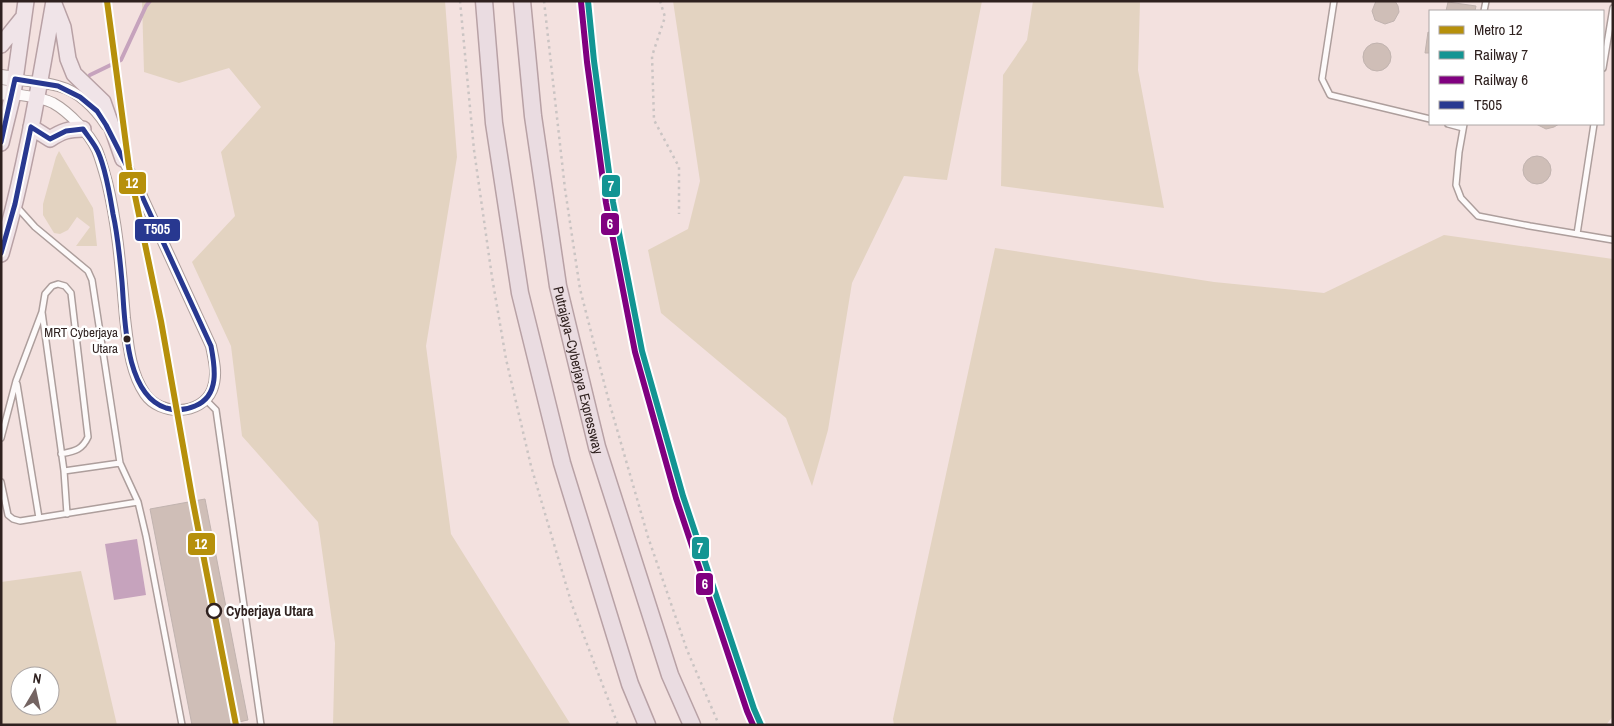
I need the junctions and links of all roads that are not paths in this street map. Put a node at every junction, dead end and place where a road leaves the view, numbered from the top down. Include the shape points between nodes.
1 (26, 1) edge
2 (484, 1) edge
3 (522, 1) edge
4 (1334, 1) edge
5 (53, 2) edge
6 (1613, 8) edge
7 (24, 17) junction
8 (1, 46) edge
9 (1604, 62) edge
10 (8, 86) edge
11 (38, 90) junction
12 (1429, 119) edge
13 (1594, 125) edge
14 (1463, 126) edge
15 (31, 127) junction
16 (83, 130) junction
17 (1, 143) edge
18 (123, 159) junction
19 (15, 204) junction
20 (1577, 234) junction
21 (1613, 240) edge
22 (1, 254) edge
23 (42, 312) junction
24 (16, 381) junction
25 (206, 400) junction
26 (1, 438) edge
27 (62, 454) junction
28 (120, 462) junction
29 (64, 471) junction
30 (1, 482) edge
31 (138, 502) junction
32 (67, 514) junction
33 (39, 518) junction
34 (182, 725) edge
35 (261, 725) edge
36 (647, 725) edge
37 (692, 725) edge

1 - 7 main road
2 - 36 highway via 494,123 520,293 562,464 630,684
3 - 37 highway, Putrajaya–Cyberjaya Expressway via 533,116 558,286 597,447 670,675
4 - 12 lane via 1322,79 1330,95
5 - 11 main road
5 - 18 main road via 63,27 74,74 103,102
6 - 9 lane
7 - 8 main road
7 - 10 main road
10 - 11 street
10 - 11 street
10 - 17 main road
11 - 15 main road
11 - 16 street via 65,110
11 - 18 street via 58,86 80,97 97,111
13 - 20 lane
14 - 20 lane via 1456,185 1461,198 1478,216
15 - 16 main road via 50,139 64,131
15 - 19 main road
16 - 25 street via 96,148 110,198 131,361 139,383 146,396 169,409 182,410
18 - 25 street via 211,346 216,371
19 - 22 main road
19 - 28 lane via 34,227 88,271 92,280
20 - 21 lane
23 - 24 lane
23 - 27 lane
23 - 27 lane via 45,294 52,286 65,286 71,293 88,436 84,445 74,452
24 - 26 lane
24 - 33 lane
25 - 35 lane via 216,410
27 - 29 lane
28 - 29 lane
28 - 31 lane
29 - 32 lane
30 - 33 lane via 8,515 20,521
31 - 32 lane
31 - 34 lane
32 - 33 lane

